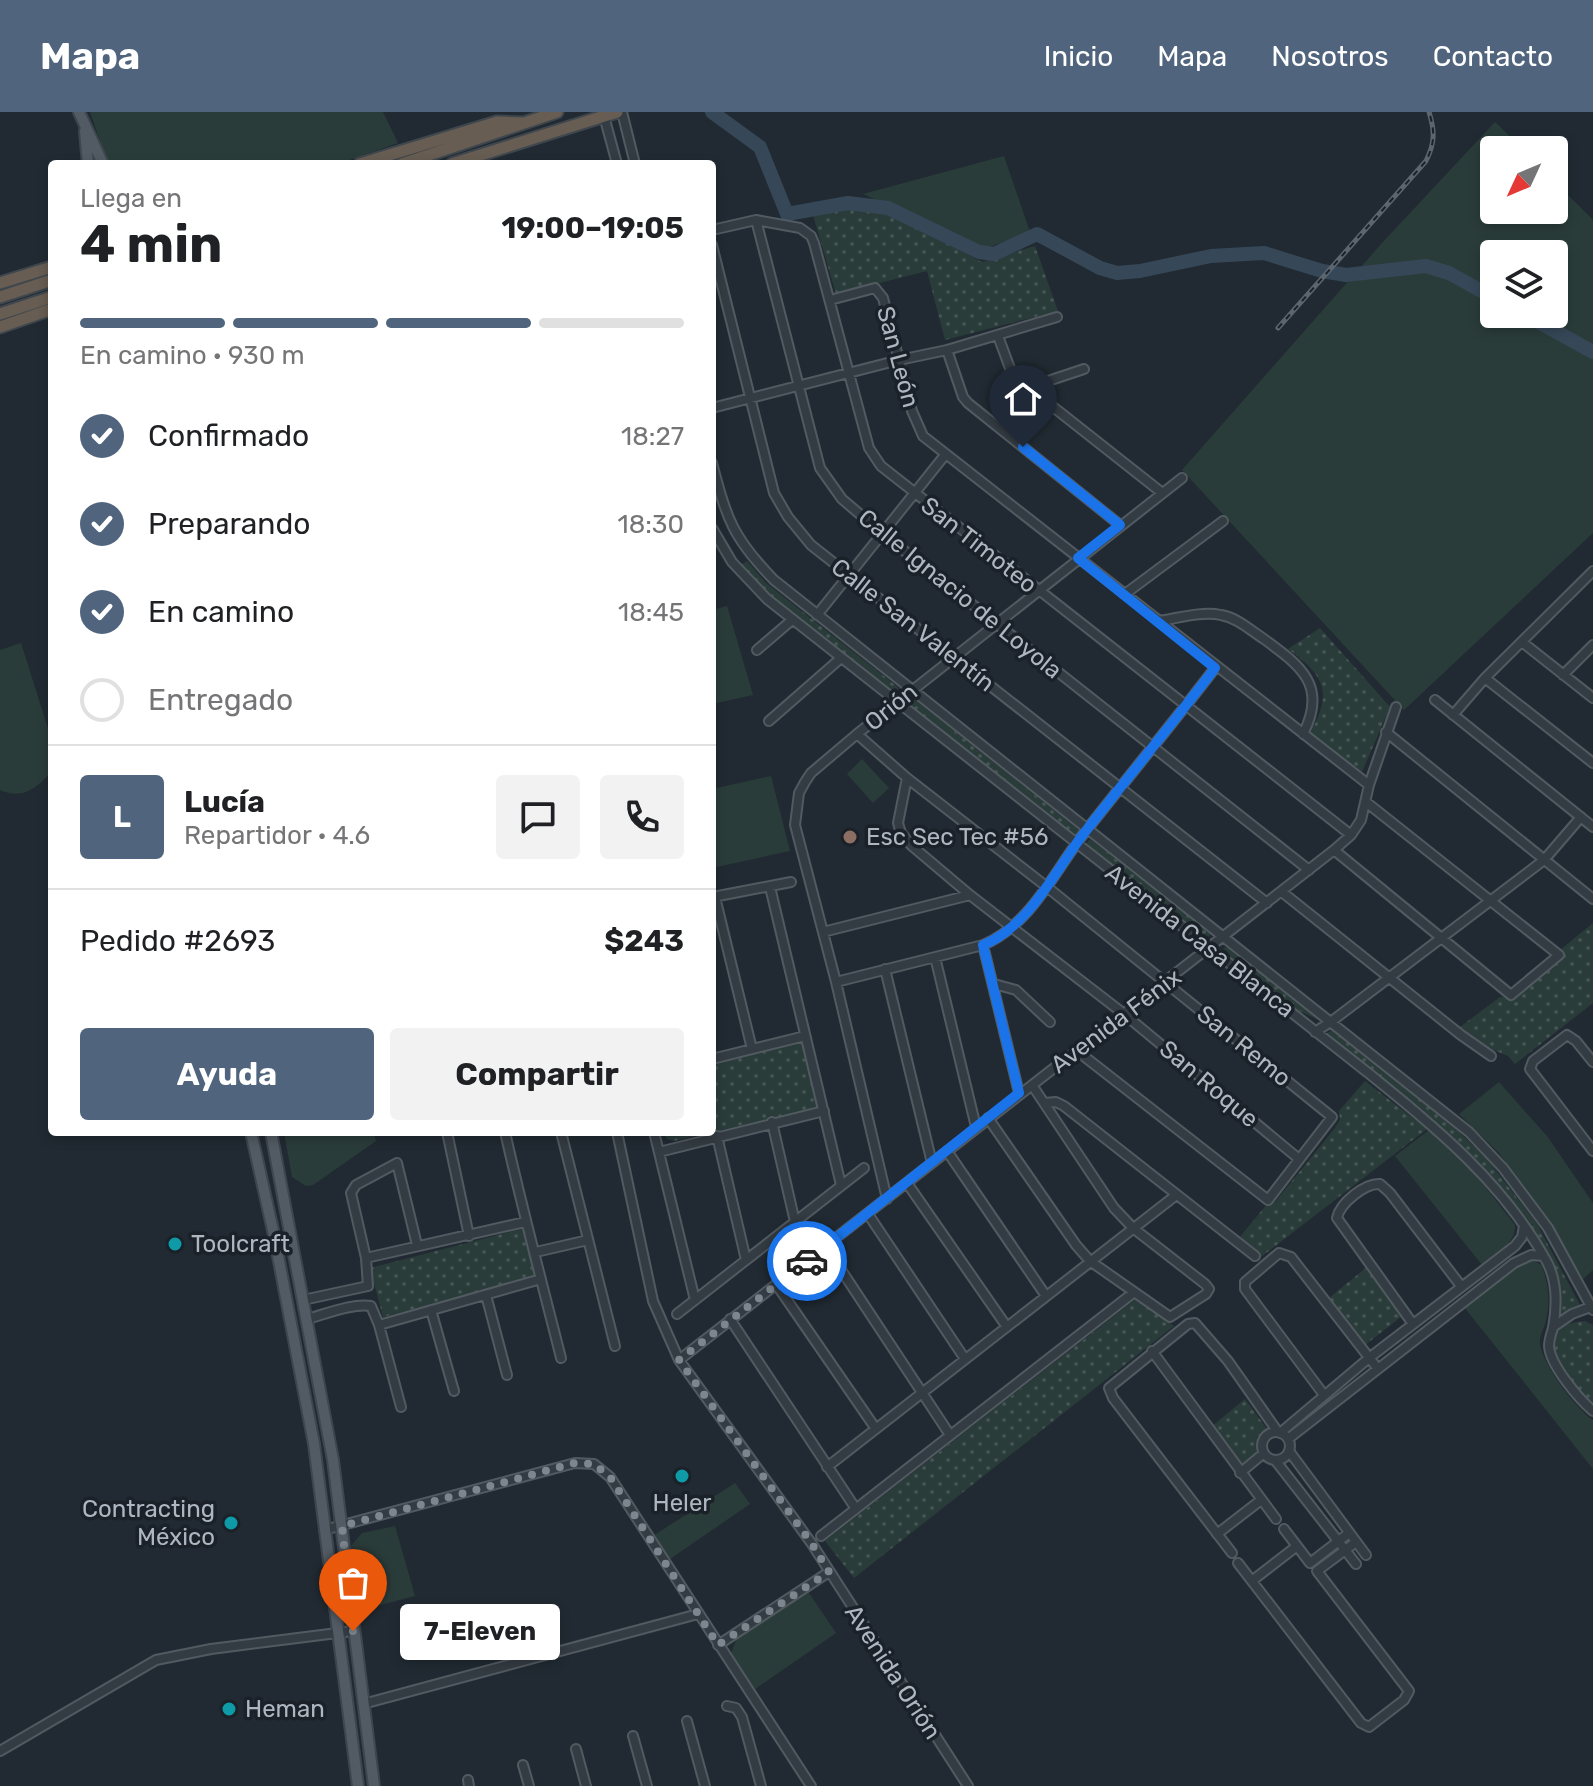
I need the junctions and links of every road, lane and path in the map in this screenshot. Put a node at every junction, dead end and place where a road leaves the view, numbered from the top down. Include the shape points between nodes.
1 (79, 112) edge
2 (557, 112) edge
3 (620, 112) edge
4 (604, 116) junction
5 (522, 123) junction
6 (84, 129) junction
7 (483, 154) junction
8 (88, 160) edge
9 (101, 160) edge
10 (373, 160) edge
11 (414, 160) edge
12 (464, 160) edge
13 (474, 160) edge
14 (616, 160) edge
15 (634, 160) edge
16 (756, 220) junction
17 (716, 229) edge
18 (716, 261) edge
19 (48, 268) edge
20 (48, 281) edge
21 (0, 283) edge
22 (0, 297) edge
23 (48, 298) edge
24 (830, 300) junction
25 (48, 310) edge
26 (0, 314) edge
27 (1057, 317) dead end
28 (0, 327) edge
29 (998, 336) junction
30 (947, 350) junction
31 (899, 360) junction
32 (1084, 369) dead end
33 (849, 373) junction
34 (799, 386) junction
35 (1027, 388) junction
36 (751, 400) junction
37 (716, 407) edge
38 (945, 455) junction
39 (716, 476) edge
40 (1182, 478) dead end
41 (1161, 492) junction
42 (915, 494) junction
43 (1223, 521) dead end
44 (1120, 525) junction
45 (883, 534) junction
46 (716, 535) edge
47 (748, 552) junction
48 (1078, 558) junction
49 (732, 562) junction
50 (1593, 571) edge
51 (851, 574) junction
52 (1038, 592) junction
53 (1125, 594) junction
54 (817, 615) junction
55 (792, 620) junction
56 (1159, 621) junction
57 (996, 624) junction
58 (1522, 642) junction
59 (1593, 645) edge
60 (757, 650) dead end
61 (841, 658) junction
62 (954, 658) junction
63 (1215, 668) junction
64 (1563, 675) junction
65 (1485, 678) junction
66 (911, 690) junction
67 (1593, 698) edge
68 (1435, 700) dead end
69 (896, 702) junction
70 (1185, 707) junction
71 (1396, 707) dead end
72 (1453, 715) junction
73 (769, 721) dead end
74 (1386, 732) junction
75 (857, 734) junction
76 (1303, 734) junction
77 (1153, 748) junction
78 (1593, 763) edge
79 (907, 778) junction
80 (1369, 785) junction
81 (1121, 789) junction
82 (1366, 802) junction
83 (1581, 817) junction
84 (1593, 827) edge
85 (1087, 829) junction
86 (1351, 835) junction
87 (1076, 844) junction
88 (1334, 850) junction
89 (1544, 860) junction
90 (1309, 870) junction
91 (791, 882) dead end
92 (770, 887) junction
93 (1047, 887) junction
94 (1282, 892) junction
95 (970, 895) junction
96 (716, 897) edge
97 (1491, 899) junction
98 (1593, 899) edge
99 (1267, 903) junction
100 (716, 905) edge
101 (1012, 928) junction
102 (823, 932) junction
103 (1223, 937) junction
104 (1442, 938) junction
105 (983, 945) junction
106 (1211, 948) junction
107 (935, 957) junction
108 (885, 969) junction
109 (1390, 978) junction
110 (836, 982) junction
111 (1165, 983) junction
112 (994, 984) junction
113 (1124, 1014) junction
114 (1332, 1021) junction
115 (1050, 1022) dead end
116 (1315, 1032) junction
117 (805, 1036) junction
118 (752, 1049) junction
119 (1076, 1050) junction
120 (1491, 1056) dead end
121 (716, 1058) edge
122 (1593, 1062) edge
123 (1032, 1085) junction
124 (1019, 1093) junction
125 (1045, 1103) junction
126 (824, 1111) junction
127 (988, 1118) junction
128 (772, 1122) junction
129 (976, 1127) junction
130 (252, 1136) edge
131 (272, 1136) edge
132 (448, 1136) edge
133 (506, 1136) edge
134 (562, 1136) edge
135 (618, 1136) edge
136 (655, 1136) edge
137 (717, 1136) junction
138 (947, 1151) junction
139 (1593, 1151) edge
140 (659, 1152) junction
141 (1299, 1159) junction
142 (932, 1163) junction
143 (864, 1168) dead end
144 (907, 1183) junction
145 (841, 1185) junction
146 (1175, 1196) junction
147 (887, 1199) junction
148 (868, 1214) junction
149 (525, 1222) junction
150 (795, 1222) junction
151 (1524, 1225) junction
152 (1133, 1228) junction
153 (469, 1236) junction
154 (588, 1240) junction
155 (417, 1245) junction
156 (826, 1247) junction
157 (536, 1252) junction
158 (1506, 1252) junction
159 (1255, 1256) dead end
160 (1543, 1256) junction
161 (366, 1258) junction
162 (746, 1260) junction
163 (1090, 1261) junction
164 (1514, 1263) junction
165 (1482, 1270) junction
166 (541, 1279) junction
167 (1491, 1281) junction
168 (1458, 1283) junction
169 (776, 1284) junction
170 (1133, 1293) junction
171 (486, 1295) junction
172 (1046, 1296) junction
173 (303, 1300) junction
174 (695, 1300) junction
175 (1592, 1307) edge
176 (431, 1310) junction
177 (677, 1314) dead end
178 (307, 1319) junction
179 (730, 1319) junction
180 (1410, 1320) junction
181 (379, 1325) junction
182 (1007, 1327) junction
183 (1553, 1327) junction
184 (1394, 1339) junction
185 (615, 1346) dead end
186 (1403, 1350) junction
187 (1152, 1351) junction
188 (1367, 1355) junction
189 (561, 1358) dead end
190 (965, 1359) junction
191 (679, 1360) junction
192 (1378, 1369) junction
193 (507, 1375) dead end
194 (454, 1391) dead end
195 (922, 1392) junction
196 (1324, 1395) junction
197 (401, 1407) dead end
198 (1593, 1411) edge
199 (1300, 1414) junction
200 (1308, 1423) junction
201 (876, 1429) junction
202 (1282, 1434) junction
203 (950, 1435) junction
204 (1289, 1451) junction
205 (1264, 1453) junction
206 (1275, 1460) junction
207 (827, 1467) junction
208 (1240, 1473) junction
209 (1261, 1500) junction
210 (856, 1509) junction
211 (1276, 1519) dead end
212 (342, 1526) junction
213 (1284, 1529) dead end
214 (324, 1530) junction
215 (1349, 1533) junction
216 (1217, 1534) junction
217 (821, 1536) dead end
218 (1339, 1541) junction
219 (1356, 1542) junction
220 (1297, 1546) junction
221 (1346, 1550) junction
222 (1232, 1553) dead end
223 (1366, 1555) dead end
224 (1238, 1563) dead end
225 (1356, 1564) dead end
226 (829, 1572) junction
227 (1253, 1580) junction
228 (698, 1614) junction
229 (353, 1631) junction
230 (337, 1632) junction
231 (718, 1645) junction
232 (363, 1704) junction
233 (727, 1706) dead end
234 (687, 1721) dead end
235 (633, 1736) dead end
236 (576, 1749) dead end
237 (0, 1751) edge
238 (523, 1765) dead end
239 (358, 1786) edge
240 (374, 1786) edge
241 (529, 1786) edge
242 (586, 1786) edge
243 (647, 1786) edge
244 (705, 1786) edge
245 (761, 1786) edge
246 (811, 1786) edge
247 (968, 1786) edge

1 - 6 main road
2 - 5 highway
3 - 4 highway
3 - 15 street
4 - 7 highway
4 - 14 street
5 - 10 highway via 497,122
5 - 11 highway
6 - 8 main road
6 - 9 main road
7 - 12 highway
7 - 13 highway
16 - 17 street, San Timoteo
16 - 24 street, San Timoteo via 800,228 811,236
16 - 34 street, Calle Ignacio de Loyola
18 - 36 street, Calle San Valentín
19 - 21 highway
20 - 22 highway
23 - 26 highway
24 - 31 street, San León via 878,289
24 - 33 street, San Timoteo
25 - 28 highway
27 - 29 street
29 - 30 street
29 - 35 street via 1011,371
30 - 31 street
30 - 44 street via 968,403
31 - 33 street
31 - 38 street, San León via 917,426
32 - 35 street
33 - 34 street
33 - 42 street, San Timoteo via 872,457
34 - 36 street
34 - 45 street, Calle Ignacio de Loyola via 820,468 842,499
35 - 41 street
36 - 37 street
36 - 51 street, Calle San Valentín via 774,493 811,545
38 - 42 street
38 - 48 street, San León
39 - 47 street, Avenida Casa Blanca via 731,527
40 - 41 street, Orión
41 - 44 street, Orión
42 - 45 street
42 - 52 street, San Timoteo
43 - 53 street
44 - 48 street, Orión
45 - 51 street
45 - 57 street, Calle Ignacio de Loyola
46 - 49 street, Avenida Casa Blanca
47 - 49 street
47 - 54 street, Avenida Casa Blanca
48 - 52 street, Orión
48 - 53 street, San León
49 - 55 street, Avenida Casa Blanca
50 - 58 street
51 - 54 street
51 - 62 street, Calle San Valentín
52 - 57 street, Orión
52 - 70 street, San Timoteo
53 - 56 street, San León
54 - 66 street, Avenida Casa Blanca
55 - 60 street
55 - 61 street, Avenida Casa Blanca
56 - 63 street, San León
56 - 76 street via 1223,615 1285,655 1310,683 1312,716
57 - 62 street, Orión
57 - 77 street, Calle Ignacio de Loyola
58 - 64 street
58 - 65 street
59 - 64 street
61 - 69 street, Avenida Casa Blanca
61 - 73 street
62 - 66 street, Orión
62 - 81 street, Calle San Valentín
63 - 70 street
63 - 76 street, San León
64 - 67 street
65 - 72 street
65 - 78 street
66 - 69 street, Orión
66 - 85 street, Avenida Casa Blanca
68 - 72 street
69 - 75 street, Orión
69 - 87 street, Avenida Casa Blanca
70 - 77 street
70 - 86 street, San Timoteo
71 - 74 street, Avenida Fénix
72 - 83 street
74 - 80 street, Avenida Fénix
74 - 89 street
75 - 79 street, San Remo
75 - 102 street, Orión via 811,773 797,803 795,825
76 - 80 street, San León
77 - 81 street
77 - 90 street, Calle Ignacio de Loyola
79 - 93 street, San Remo
79 - 95 street, San Roque via 898,823 901,833
80 - 82 street, Avenida Fénix
81 - 85 street
81 - 99 street, Calle San Valentín
82 - 86 street, Avenida Fénix
82 - 97 street
83 - 84 street
83 - 89 street
85 - 87 street
85 - 103 street, Avenida Casa Blanca
86 - 88 street, Avenida Fénix
87 - 93 street
87 - 106 street, Avenida Casa Blanca
88 - 90 street, Avenida Fénix
88 - 104 street
89 - 97 street
89 - 98 street
90 - 94 street, Avenida Fénix
91 - 92 street
92 - 96 street
92 - 117 street
93 - 101 street
93 - 111 street, San Remo
94 - 99 street, Avenida Fénix
94 - 109 street
95 - 101 street, San Roque
95 - 102 street
97 - 104 street
97 - 104 street via 1559,955 1511,995
99 - 103 street, Avenida Fénix
100 - 118 street
101 - 105 street
101 - 113 street, San Roque
102 - 110 street, Orión
103 - 106 street, Avenida Fénix
103 - 114 street, Avenida Casa Blanca
104 - 109 street
105 - 107 street
105 - 112 street
106 - 111 street, Avenida Fénix
106 - 116 street, Avenida Casa Blanca
107 - 108 street
107 - 129 street
108 - 110 street
108 - 142 street
109 - 114 street
109 - 120 street
110 - 147 street, Orión
111 - 113 street, Avenida Fénix
111 - 141 street, San Remo via 1332,1117
112 - 115 street via 1016,990
112 - 124 street
113 - 119 street, Avenida Fénix
113 - 141 street, San Roque
114 - 116 street
114 - 175 street, Avenida Casa Blanca via 1488,1150 1553,1235
116 - 151 street, Avenida Casa Blanca via 1445,1135
117 - 118 street
117 - 126 street
118 - 121 street
119 - 123 street, Avenida Fénix
119 - 141 street via 1268,1200
122 - 139 street via 1567,1035 1530,1069
123 - 124 street, Avenida Fénix
123 - 125 street
124 - 127 street, Avenida Fénix
125 - 146 street via 1064,1106
125 - 152 street via 1096,1185
126 - 128 street
126 - 145 street
127 - 129 street, Avenida Fénix
127 - 163 street
128 - 137 street
128 - 150 street
129 - 138 street, Avenida Fénix
130 - 214 main road via 305,1397
131 - 173 main road
132 - 153 street
133 - 149 street
134 - 154 street
135 - 191 street, Avenida Orión via 653,1301
136 - 140 street
137 - 140 street
137 - 162 street
138 - 142 street, Avenida Fénix
138 - 172 street
140 - 174 street
142 - 144 street, Avenida Fénix
143 - 145 street
144 - 147 street, Avenida Fénix
144 - 182 street
145 - 150 street
146 - 152 street
146 - 159 street
147 - 148 street, Avenida Fénix
148 - 156 street, Avenida Fénix
148 - 190 street
149 - 153 street
149 - 157 street
150 - 162 street
151 - 158 street via 1520,1241
151 - 160 street, Avenida Casa Blanca
152 - 163 street
152 - 170 street via 1209,1289 1170,1317
153 - 155 street
154 - 157 street
154 - 185 street
155 - 161 street
155 - 161 street via 397,1163 356,1185 351,1199
156 - 169 street, Avenida Fénix
156 - 195 street
157 - 166 street
158 - 164 street
158 - 165 street
160 - 164 street
160 - 183 street, Avenida Casa Blanca via 1556,1294
161 - 173 street via 368,1286
162 - 174 street
163 - 170 street
163 - 172 street
164 - 167 street
165 - 167 street
165 - 168 street
166 - 171 street
166 - 189 street
167 - 186 street
168 - 180 street
168 - 180 street via 1390,1193 1380,1184 1369,1185 1339,1209 1337,1218
169 - 179 street, Avenida Fénix
169 - 201 street
170 - 203 street
171 - 176 street
171 - 193 street
172 - 182 street
173 - 178 main road
174 - 177 street
175 - 183 street
176 - 181 street
176 - 194 street
178 - 181 street via 367,1305
178 - 212 main road
179 - 191 street, Avenida Fénix
179 - 207 street
180 - 184 street
181 - 197 street
182 - 190 street
183 - 198 street, Avenida Casa Blanca via 1548,1343 1552,1358
184 - 186 street
184 - 188 street
186 - 192 street
187 - 202 street via 1195,1323
187 - 208 street
187 - 216 street via 1111,1384 1110,1392
188 - 192 street
188 - 196 street
188 - 196 street via 1291,1257 1279,1253 1247,1280 1244,1286
190 - 195 street
191 - 226 street, Avenida Orión
192 - 200 street
195 - 201 street
195 - 203 street
196 - 199 street
199 - 200 street
199 - 202 street
200 - 202 street
201 - 207 street
202 - 204 street
202 - 205 street via 1264,1439
203 - 210 street
204 - 206 street
204 - 215 street
205 - 206 street
205 - 208 street
206 - 218 street
207 - 210 street
208 - 209 street
209 - 211 street
209 - 216 street
210 - 217 street
212 - 214 street
212 - 228 street via 575,1463 594,1464 610,1477
212 - 229 main road
213 - 220 street
214 - 230 main road
215 - 218 street
215 - 219 street
216 - 222 street
218 - 220 street via 1310,1563
218 - 221 street
219 - 221 street
219 - 223 street
220 - 227 street
221 - 225 street
221 - 227 street via 1317,1571 1409,1691 1369,1727
224 - 227 street
226 - 231 street
226 - 247 street, Avenida Orión
228 - 231 street
228 - 232 street
229 - 230 street
229 - 232 main road
230 - 237 street via 156,1660
230 - 239 main road
231 - 246 street
232 - 240 main road
233 - 245 street via 742,1717
234 - 244 street
235 - 243 street
236 - 242 street
238 - 241 street

